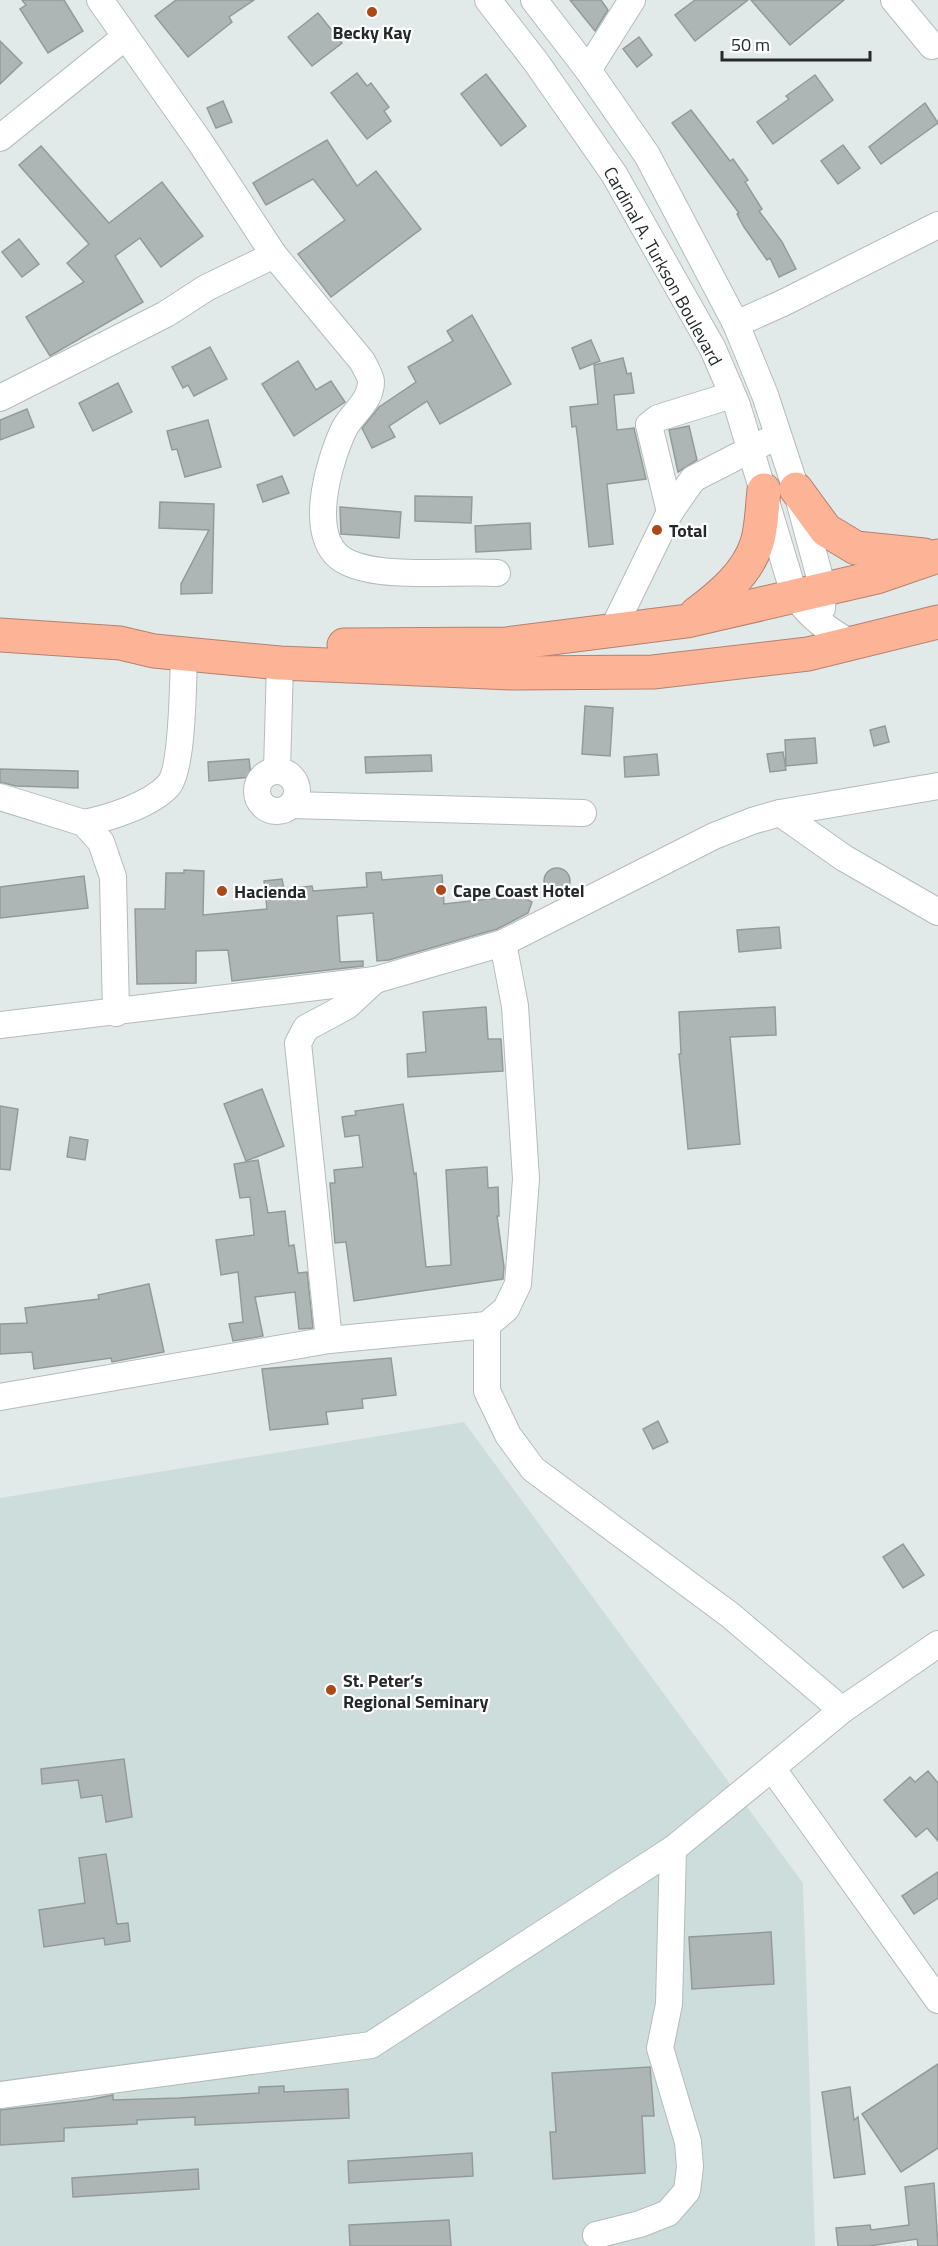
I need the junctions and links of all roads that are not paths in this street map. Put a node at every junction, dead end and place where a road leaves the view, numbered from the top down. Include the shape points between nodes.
1 (100, 0) edge
2 (488, 0) edge
3 (534, 0) edge
4 (632, 0) edge
5 (894, 0) edge
6 (125, 37) junction
7 (936, 47) edge
8 (588, 70) junction
9 (0, 138) edge
10 (647, 155) junction
11 (614, 174) junction
12 (938, 225) edge
13 (274, 255) junction
14 (736, 324) junction
15 (732, 395) junction
16 (0, 398) edge
17 (779, 437) junction
18 (750, 448) junction
19 (780, 490) junction
20 (670, 512) junction
21 (938, 556) edge
22 (497, 573) dead end
23 (808, 592) junction
24 (687, 621) junction
25 (938, 622) edge
26 (820, 623) junction
27 (612, 631) junction
28 (0, 635) edge
29 (120, 643) junction
30 (853, 644) junction
31 (184, 654) junction
32 (808, 654) junction
33 (280, 663) junction
34 (277, 771) junction
35 (938, 786) edge
36 (0, 797) edge
37 (292, 805) junction
38 (583, 813) dead end
39 (780, 813) junction
40 (84, 823) junction
41 (938, 912) edge
42 (503, 943) junction
43 (375, 980) junction
44 (116, 1013) junction
45 (0, 1024) edge
46 (487, 1325) junction
47 (329, 1340) junction
48 (0, 1397) edge
49 (938, 1644) edge
50 (842, 1710) junction
51 (771, 1768) junction
52 (673, 1849) junction
53 (938, 2000) edge
54 (0, 2095) edge
55 (596, 2235) dead end

1 - 6 street
2 - 11 street, Cardinal A. Turkson Boulevard
3 - 8 street, Cardinal A. Turkson Boulevard
4 - 8 street
5 - 7 street
6 - 9 street
6 - 13 street
8 - 10 street, Cardinal A. Turkson Boulevard
10 - 11 street
10 - 14 street, Cardinal A. Turkson Boulevard
11 - 15 street, Cardinal A. Turkson Boulevard via 713,349
12 - 14 street
13 - 16 street
13 - 22 street via 362,361 371,381 366,399 345,426 327,473 324,525 329,549 347,562 385,571
14 - 17 street, Cardinal A. Turkson Boulevard
15 - 18 street, Cardinal A. Turkson Boulevard
15 - 20 street via 658,418 649,426
17 - 18 street
17 - 19 street, Cardinal A. Turkson Boulevard
18 - 19 street, Cardinal A. Turkson Boulevard
18 - 20 street via 693,479
19 - 21 highway via 826,530 856,548
19 - 23 street, Cardinal A. Turkson Boulevard
19 - 24 highway via 738,576
20 - 27 street
21 - 23 highway via 877,577
23 - 24 highway
23 - 26 street
24 - 27 highway
25 - 30 highway
26 - 30 street
26 - 32 street
27 - 29 highway via 506,644 355,645 155,636
28 - 29 highway
29 - 31 highway
30 - 32 highway
31 - 33 highway
31 - 40 street via 177,765 169,786 117,816
32 - 33 highway via 652,672 513,674
33 - 34 street
34 - 37 street via 291,776 296,783 297,798
34 - 37 street via 262,777 257,792 259,800 270,811 286,810
35 - 39 street
36 - 40 street
37 - 38 street
39 - 41 street via 844,858
39 - 42 street via 714,836
40 - 44 street via 100,842 113,877
42 - 43 street
42 - 46 street via 515,1006 526,1179 518,1284 506,1309
43 - 44 street
43 - 47 street via 347,1006 306,1028 298,1042
44 - 45 street
46 - 47 street
46 - 50 street via 487,1391 508,1435 533,1468 730,1614
47 - 48 street
49 - 50 street
50 - 51 street
51 - 52 street
51 - 53 street
52 - 54 street via 371,2045
52 - 55 street via 669,2004 660,2048 688,2142 687,2191 668,2213

